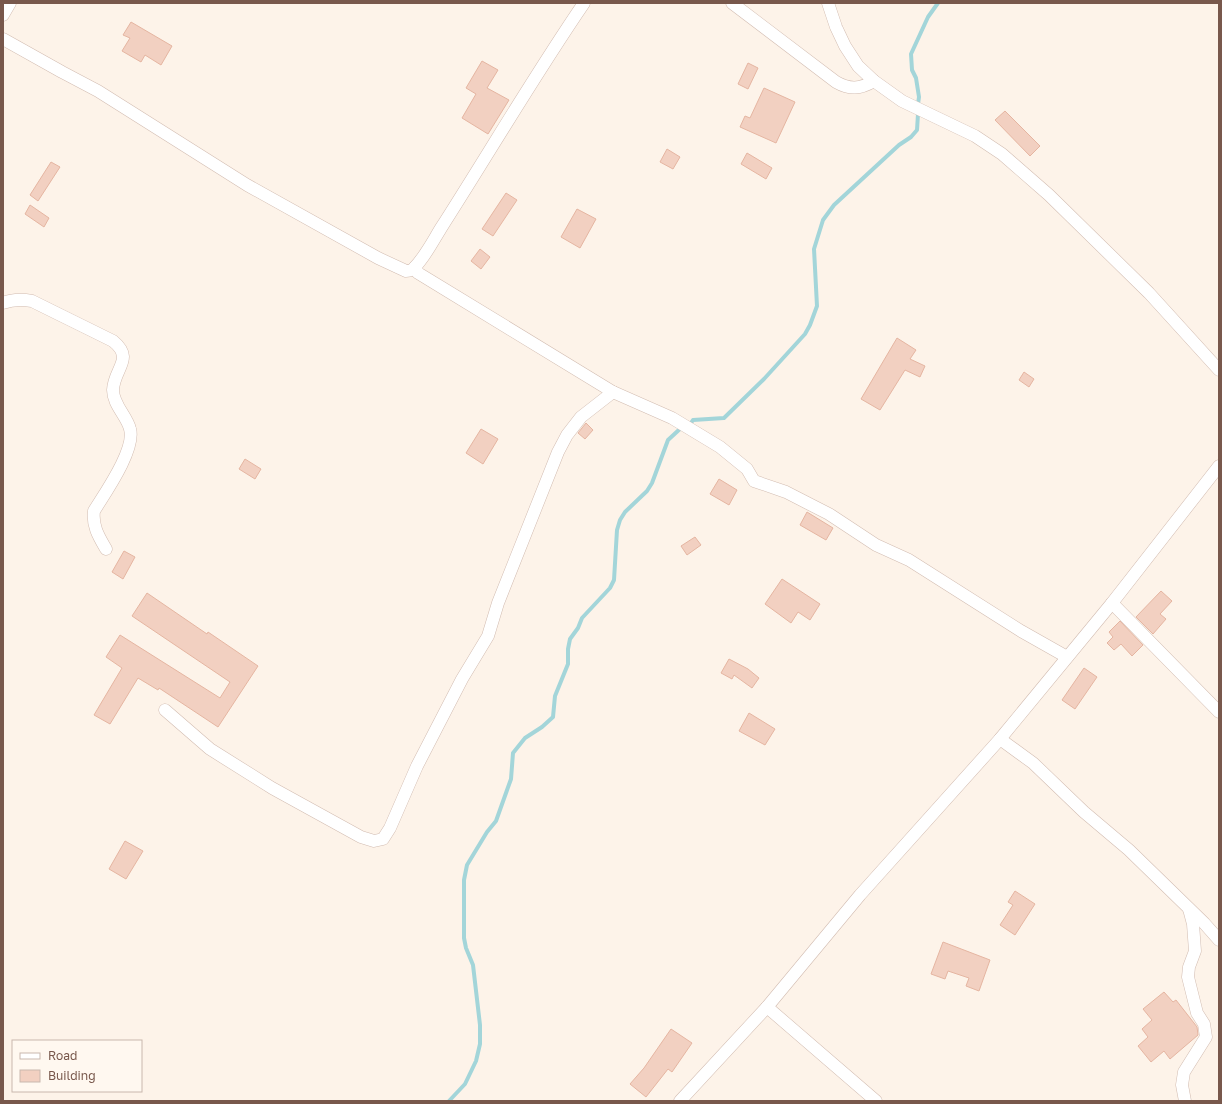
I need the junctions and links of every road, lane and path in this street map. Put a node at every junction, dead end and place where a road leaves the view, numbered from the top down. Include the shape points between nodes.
1 (10, 3) edge
2 (584, 3) edge
3 (732, 3) edge
4 (828, 3) edge
5 (3, 15) edge
6 (3, 39) edge
7 (874, 81) junction
8 (415, 268) junction
9 (3, 303) edge
10 (1219, 370) edge
11 (613, 392) junction
12 (1219, 466) edge
13 (106, 550) dead end
14 (1112, 603) junction
15 (1067, 657) junction
16 (165, 710) dead end
17 (1219, 712) edge
18 (1000, 740) junction
19 (1189, 909) junction
20 (1219, 940) edge
21 (767, 1007) junction
22 (680, 1101) edge
23 (876, 1101) edge
24 (1185, 1101) edge

1 - 5 street
2 - 8 street
3 - 7 street via 836,82 851,88 859,88
4 - 7 street via 845,46 858,66
6 - 8 street via 98,91 247,185 378,258 406,272
7 - 10 street via 902,101 976,136 1002,154 1049,195 1143,287
8 - 11 street via 418,273
9 - 13 street via 16,299 32,301 113,340 121,347 124,356 113,390 130,428 131,441 94,511 96,532
11 - 15 street via 672,418 720,447 747,470 754,481 786,492 829,514 876,545 909,560
11 - 16 street via 581,417 558,452 498,603 488,636 441,719 383,839 374,841 361,837 272,788 210,749
12 - 14 street
14 - 15 street
14 - 17 street
15 - 18 street
18 - 19 street via 1033,762
18 - 21 street via 860,895
19 - 20 street
19 - 24 street via 1195,951 1188,977 1197,1014 1204,1024 1206,1037 1184,1072 1182,1085
21 - 22 street
21 - 23 street

